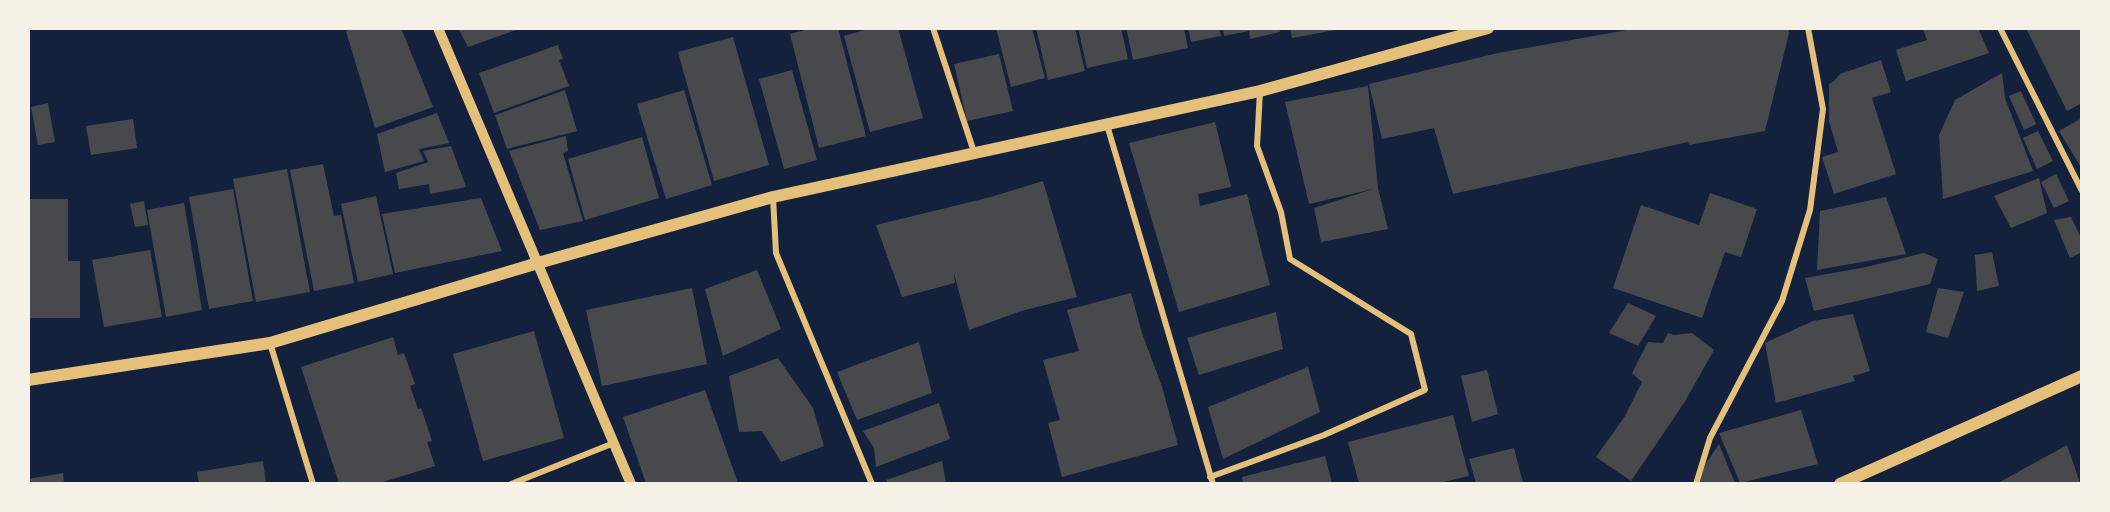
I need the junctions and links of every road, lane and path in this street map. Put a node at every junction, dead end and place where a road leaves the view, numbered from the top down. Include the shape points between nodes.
1 (438, 28) edge
2 (933, 28) edge
3 (1488, 28) edge
4 (1808, 28) edge
5 (2000, 28) edge
6 (1260, 91) junction
7 (1107, 125) junction
8 (974, 152) junction
9 (2082, 191) edge
10 (773, 197) junction
11 (538, 263) junction
12 (270, 344) junction
13 (2082, 376) edge
14 (28, 380) edge
15 (614, 443) junction
16 (1211, 480) edge
17 (313, 483) edge
18 (511, 483) edge
19 (631, 483) edge
20 (872, 483) edge
21 (1696, 483) edge
22 (1840, 483) edge

1 - 11 street
2 - 8 street
3 - 6 main road
4 - 21 street via 1823,109 1810,210 1782,301 1710,438
5 - 9 street
6 - 7 main road
6 - 16 street via 1257,146 1281,212 1290,259 1412,334 1425,390
7 - 8 main road
7 - 16 street
8 - 10 main road
10 - 11 main road
10 - 20 street via 776,253
11 - 12 main road
11 - 15 street
12 - 14 main road
12 - 17 street
13 - 22 main road
15 - 18 street
15 - 19 street

